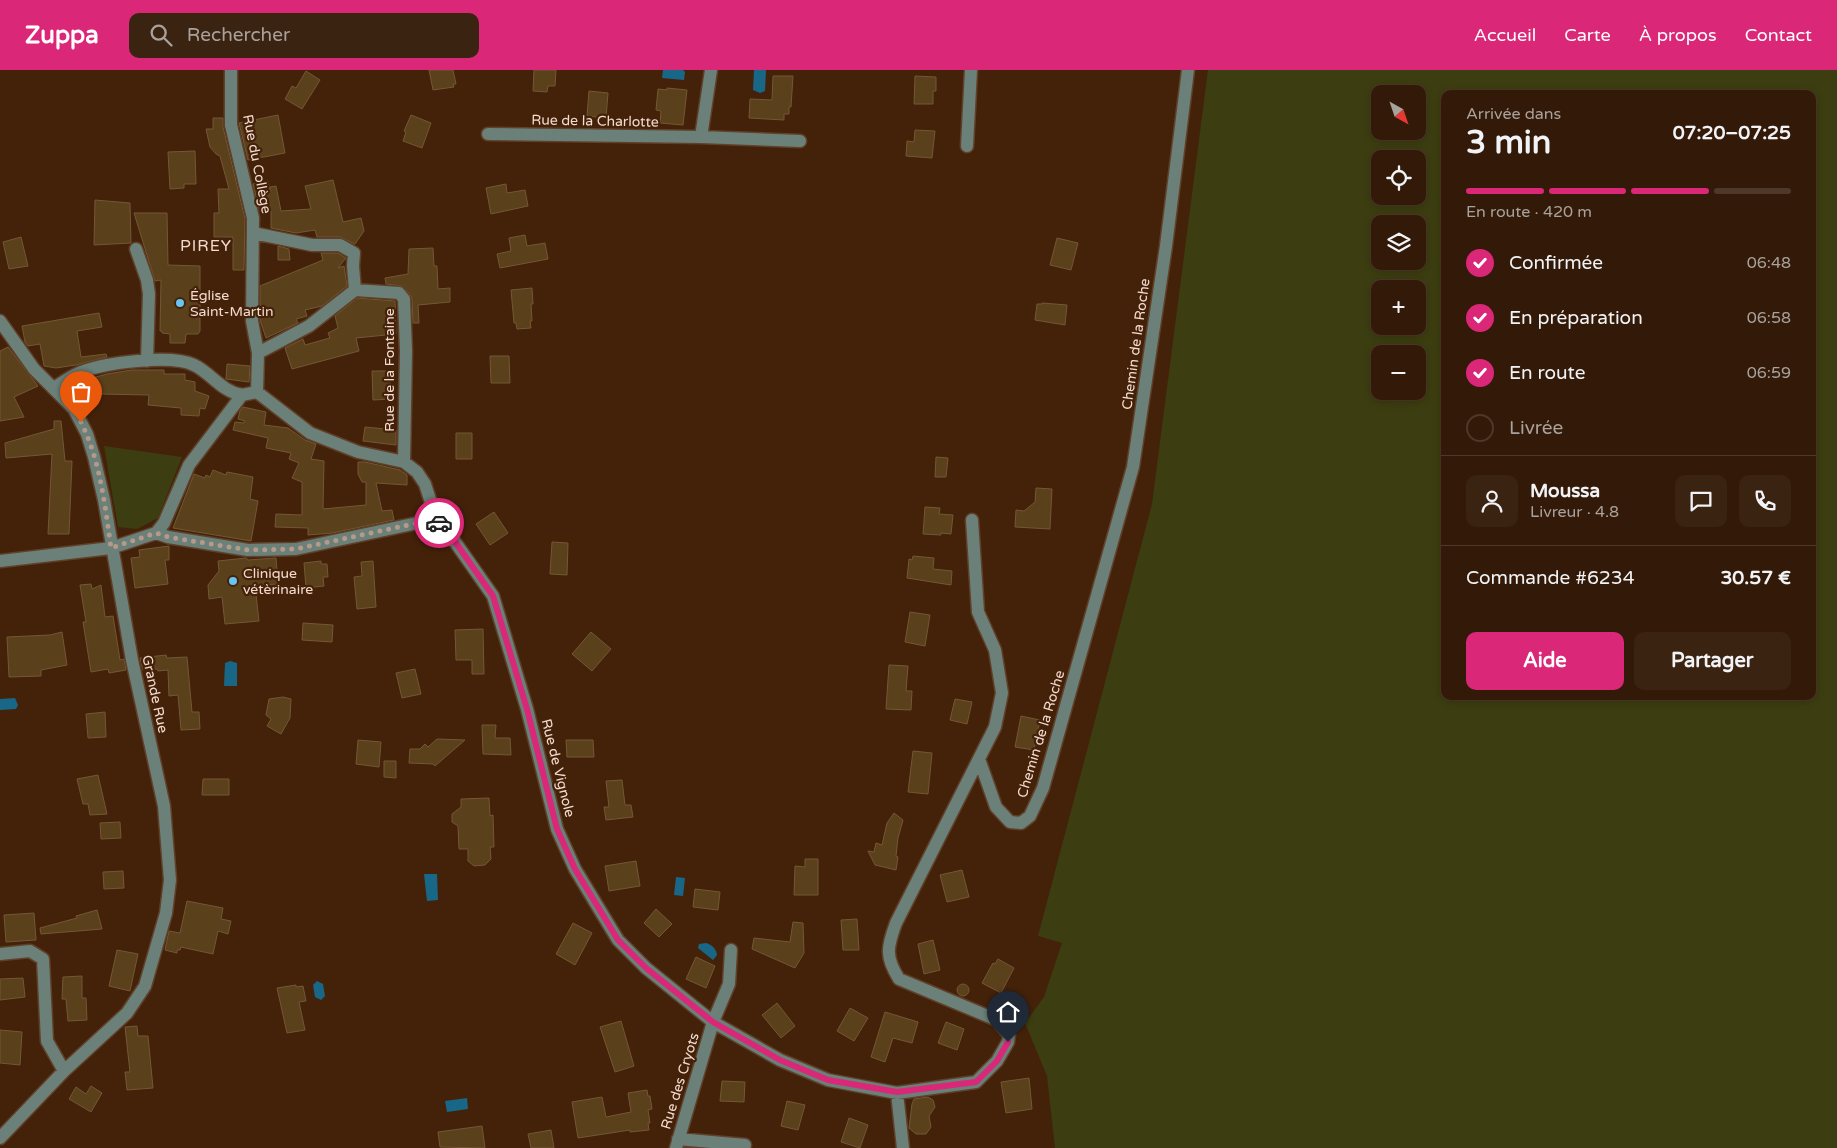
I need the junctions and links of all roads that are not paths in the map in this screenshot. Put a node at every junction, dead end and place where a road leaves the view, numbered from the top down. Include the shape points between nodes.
1 (231, 70) edge
2 (711, 70) edge
3 (971, 70) edge
4 (1188, 70) edge
5 (488, 134) dead end
6 (701, 138) junction
7 (800, 141) dead end
8 (968, 146) dead end
9 (253, 233) junction
10 (136, 249) dead end
11 (355, 290) junction
12 (0, 321) edge
13 (258, 353) junction
14 (147, 360) junction
15 (54, 388) junction
16 (257, 392) junction
17 (242, 395) junction
18 (404, 462) junction
19 (972, 520) dead end
20 (442, 523) junction
21 (156, 533) junction
22 (111, 548) junction
23 (0, 561) edge
24 (979, 759) junction
25 (731, 950) dead end
26 (0, 954) edge
27 (713, 1022) junction
28 (64, 1072) junction
29 (897, 1092) junction
30 (0, 1139) edge
31 (677, 1143) edge
32 (746, 1143) edge
33 (3, 1148) edge
34 (903, 1148) edge

1 - 9 street, Rue du Collège via 231,125 253,218
2 - 6 street
3 - 8 street
4 - 24 street, Chemin de la Roche via 1133,467 1043,788 1030,816 1021,823 1010,822 996,808
5 - 6 street, Rue de la Charlotte
6 - 7 street, Rue de la Charlotte
9 - 11 street via 312,245 340,246 354,253
9 - 13 street, Rue du Collège via 252,321
10 - 14 street via 149,294
11 - 13 street via 309,326
11 - 18 street, Rue de la Fontaine via 399,293 404,300
12 - 15 street, Grande Rue via 34,369
13 - 16 street, Rue du Collège
14 - 15 street via 81,372
14 - 17 street via 190,363 229,391
15 - 22 street, Grande Rue via 74,409 87,434 104,500
16 - 17 street
16 - 18 street via 310,434 358,452
17 - 21 street via 189,465
18 - 20 street, Rue de Vignole via 417,472
19 - 24 street via 978,612 995,650 1002,693 995,727
20 - 21 street via 422,522 296,549 248,550
20 - 27 street, Rue de Vignole via 493,596 527,709 557,829 575,869 618,940 646,968
21 - 22 street
22 - 23 street
22 - 28 street, Grande Rue via 164,806 170,880 166,913 145,986 127,1013
24 - 29 street via 896,923 888,943 890,966 899,979 997,1020 1009,1035 1008,1042 997,1061 976,1082
25 - 27 street, Rue des Cryots via 730,984
26 - 28 street via 30,951 43,959 47,1041
27 - 29 street, Rue de Vignole via 780,1060 828,1080
27 - 31 street, Rue des Cryots
28 - 30 street, Grande Rue
29 - 34 street
30 - 33 street
31 - 32 street

